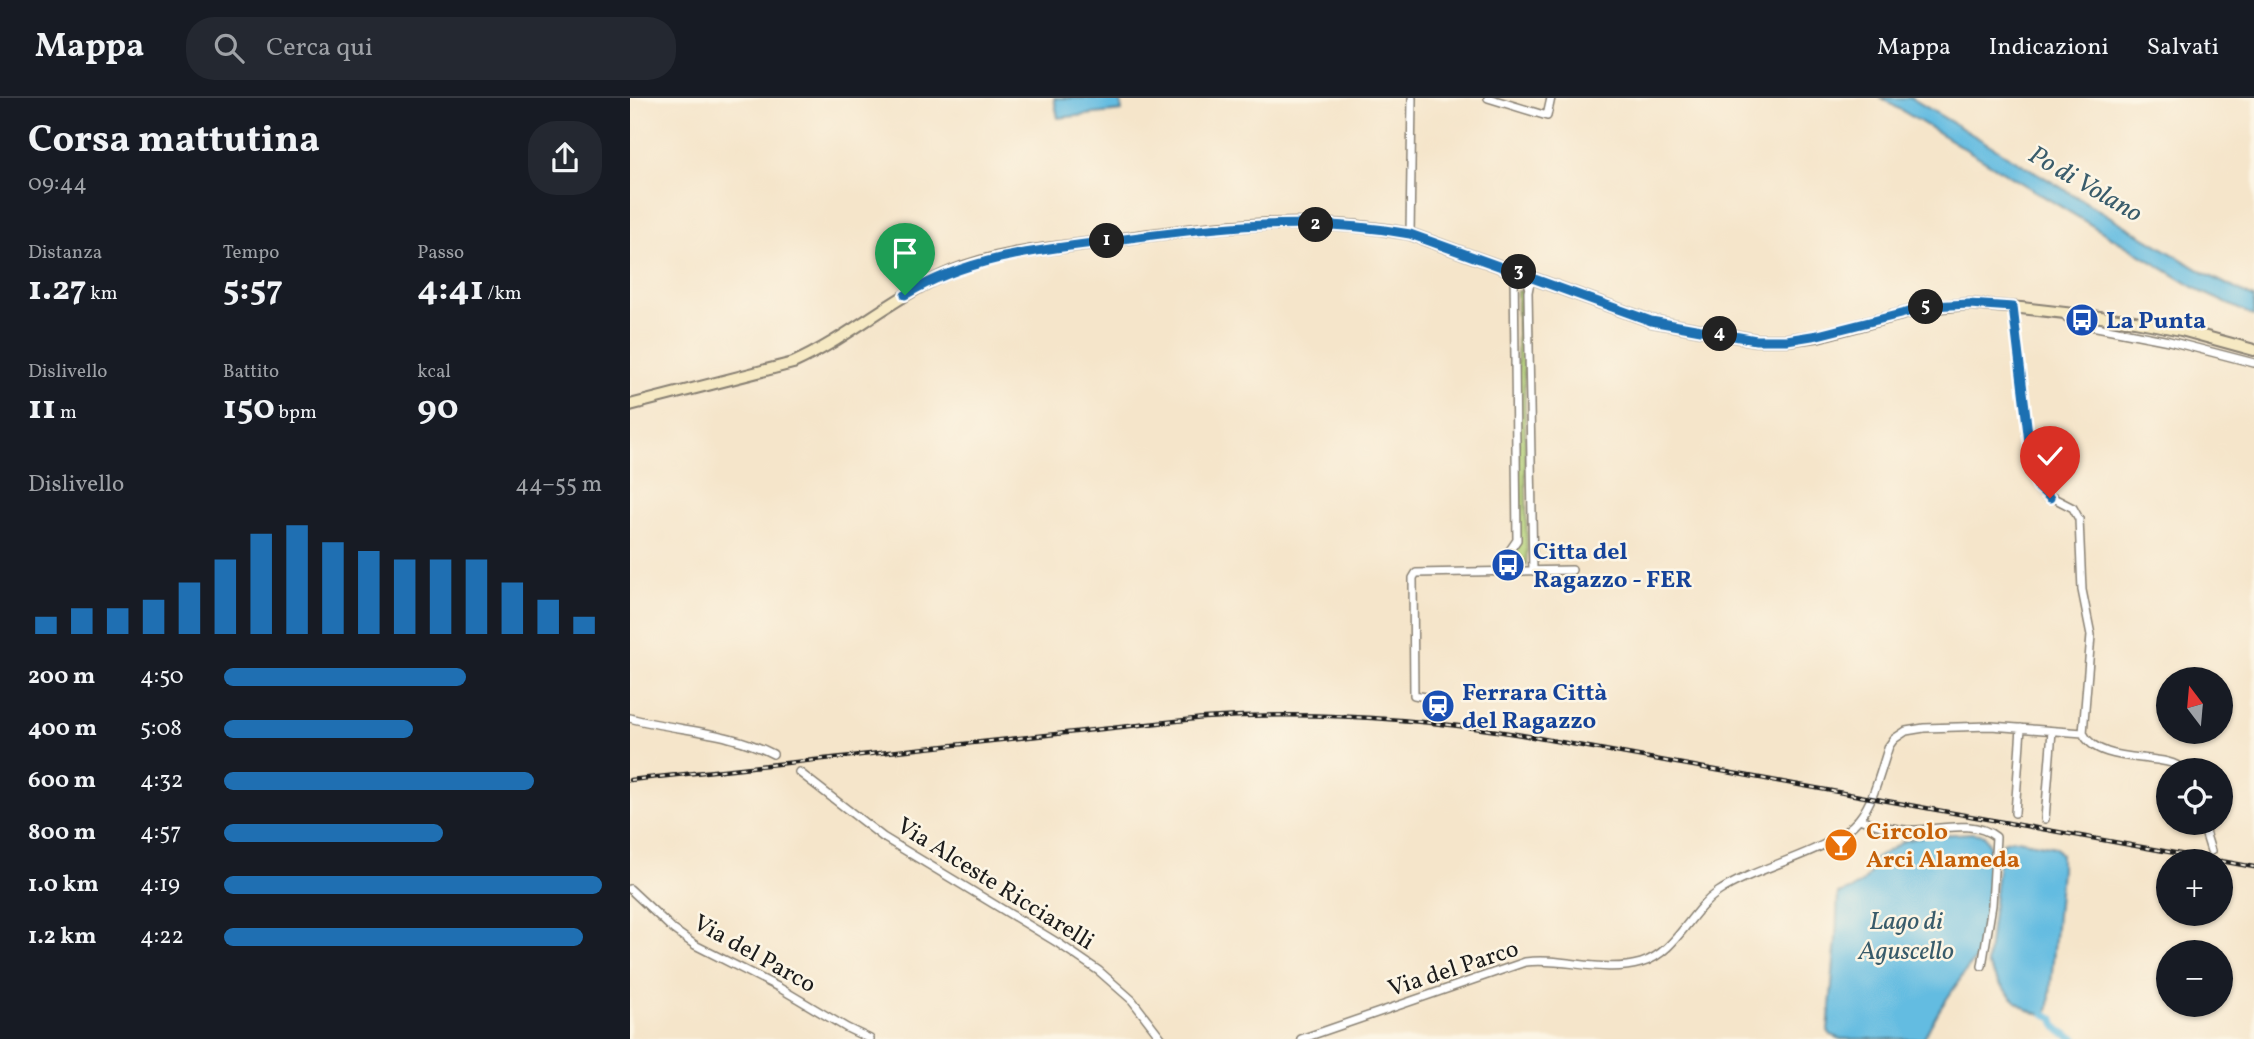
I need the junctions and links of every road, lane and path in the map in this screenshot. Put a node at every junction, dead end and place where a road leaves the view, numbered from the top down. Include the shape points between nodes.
1 (1412, 98) edge
2 (1488, 98) edge
3 (1551, 98) edge
4 (1410, 234) junction
5 (1514, 270) junction
6 (1531, 277) junction
7 (2013, 307) junction
8 (2063, 312) junction
9 (2254, 350) edge
10 (2254, 363) edge
11 (630, 405) edge
12 (1572, 570) dead end
13 (1533, 571) junction
14 (1503, 572) junction
15 (1431, 698) dead end
16 (630, 718) edge
17 (2021, 728) junction
18 (2052, 731) junction
19 (2083, 733) junction
20 (773, 754) dead end
21 (2156, 760) edge
22 (799, 772) dead end
23 (2015, 813) dead end
24 (2045, 818) dead end
25 (1859, 819) junction
26 (630, 889) edge
27 (1982, 965) dead end
28 (870, 1039) edge
29 (1162, 1039) edge
30 (1301, 1039) edge

1 - 4 street
2 - 3 street via 1547,116
4 - 5 main road
4 - 11 main road via 1320,225 1237,225 988,260 916,289 793,363
5 - 6 main road
5 - 14 street via 1517,540 1503,560
6 - 7 main road via 1651,321 1756,340 1818,335 1932,306
6 - 13 street
7 - 8 main road
7 - 19 street via 2033,476 2042,492 2073,508 2079,519 2082,590 2091,635
8 - 9 main road via 2160,326
8 - 10 street via 2076,323
12 - 13 street
13 - 14 street
14 - 15 street via 1414,575 1414,695
16 - 20 street via 726,736
17 - 18 street, Via del Parco
17 - 23 street
17 - 25 street, Via del Parco via 1958,726 1914,729 1900,735 1889,746
18 - 19 street, Via del Parco
18 - 24 street
19 - 21 street, Via del Parco via 2119,755
22 - 29 street, Via Alceste Ricciarelli via 883,837 1100,971 1132,1000
25 - 27 street via 1907,831 1973,828 1996,837
25 - 30 street, Via del Parco via 1832,840 1719,891 1669,946 1645,962 1614,967 1525,962
26 - 28 street, Via del Parco via 695,945

